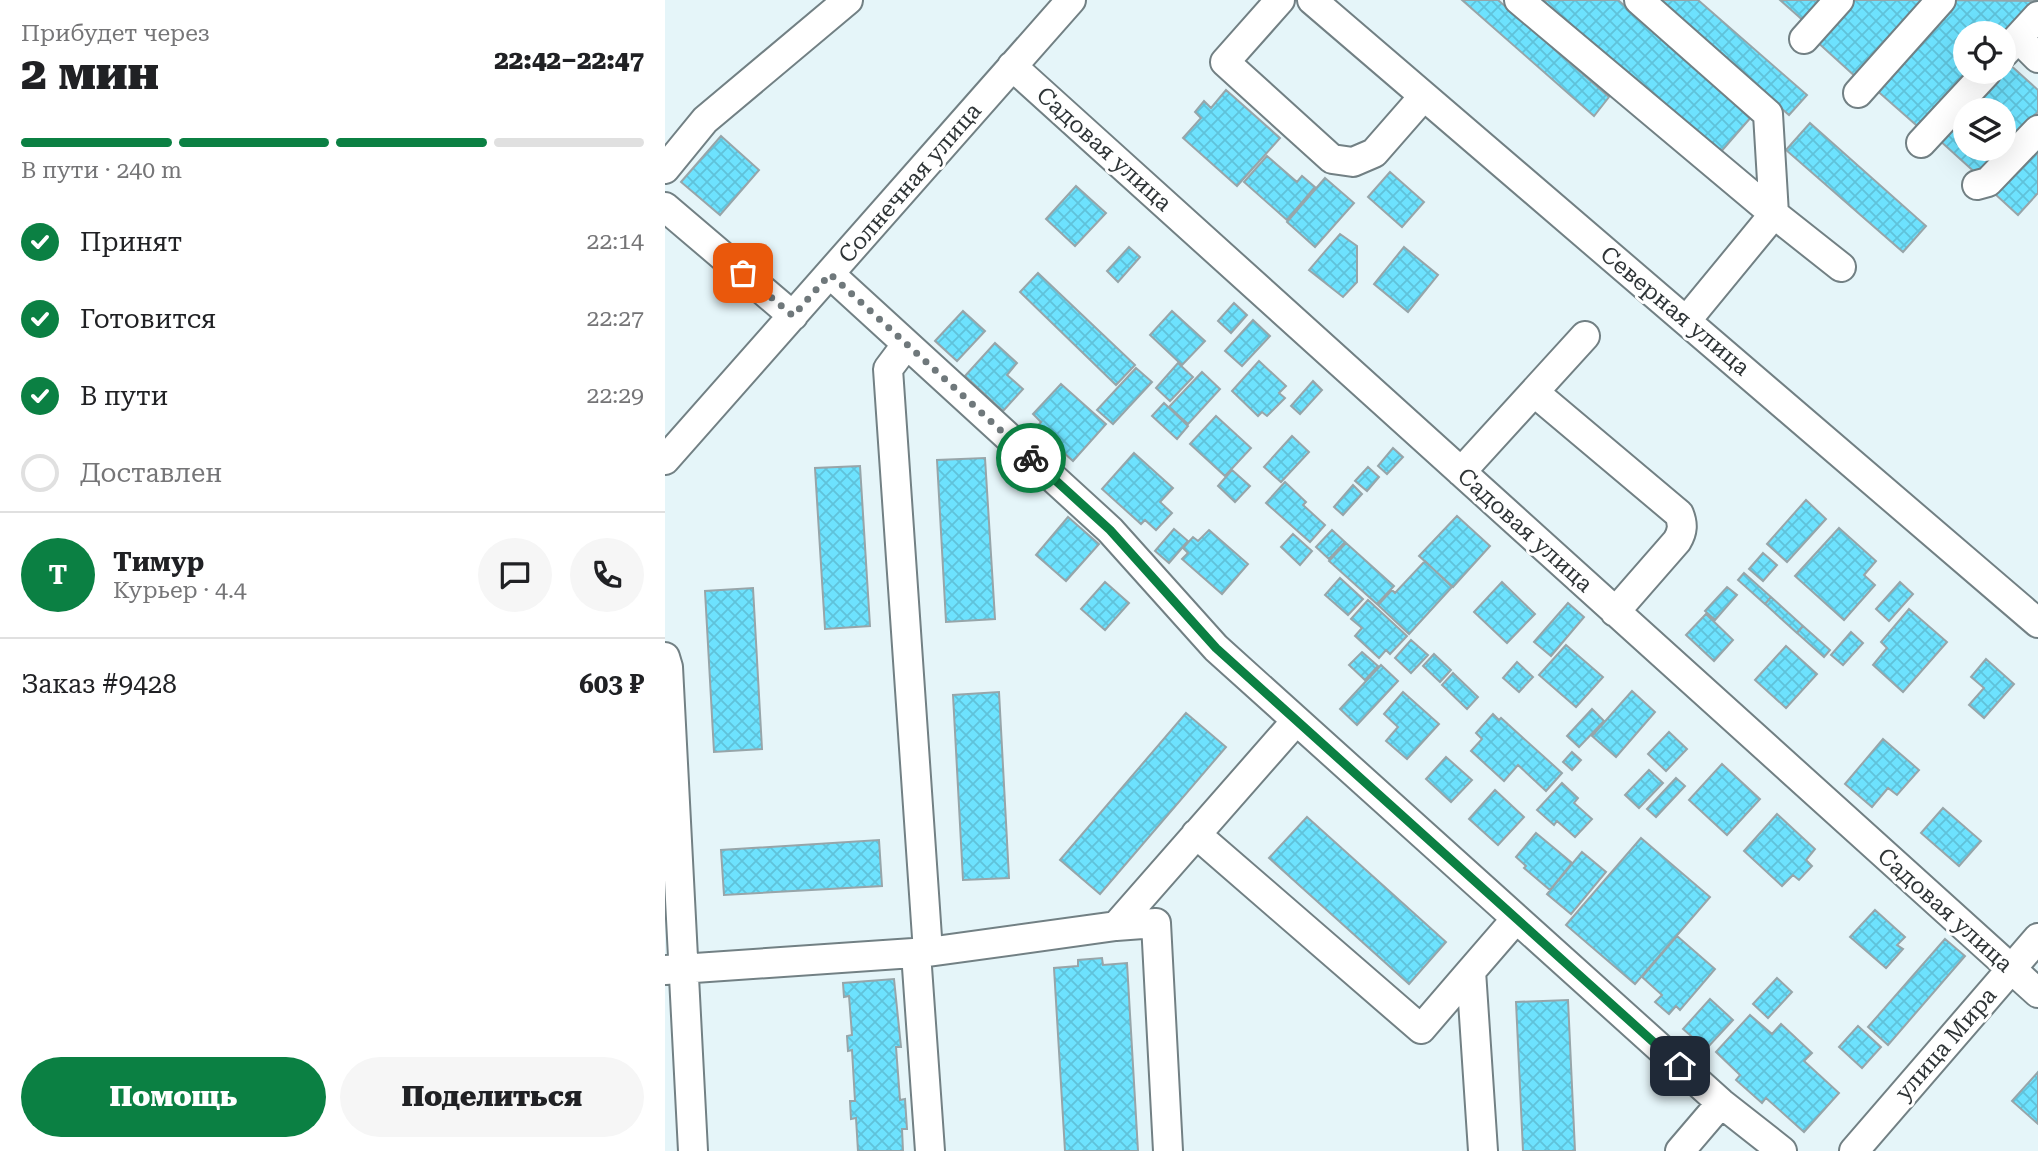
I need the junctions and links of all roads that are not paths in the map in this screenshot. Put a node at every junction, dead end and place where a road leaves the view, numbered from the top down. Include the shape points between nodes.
1 (848, 0) edge
2 (1071, 0) edge
3 (1280, 0) edge
4 (1519, 0) edge
5 (1639, 0) edge
6 (1839, 0) edge
7 (1941, 0) edge
8 (1316, 1) edge
9 (2038, 16) edge
10 (1804, 39) dead end
11 (2016, 40) edge
12 (2016, 48) edge
13 (2038, 58) edge
14 (1012, 66) junction
15 (1976, 84) edge
16 (1858, 93) dead end
17 (1423, 96) junction
18 (2038, 130) edge
19 (1921, 143) dead end
20 (665, 169) edge
21 (1977, 185) dead end
22 (665, 206) edge
23 (1774, 214) junction
24 (1841, 267) dead end
25 (830, 274) junction
26 (793, 316) junction
27 (1686, 321) junction
28 (1585, 336) dead end
29 (906, 345) junction
30 (1534, 392) junction
31 (665, 460) edge
32 (1461, 472) junction
33 (1615, 612) junction
34 (2038, 623) edge
35 (665, 657) edge
36 (1296, 721) junction
37 (1196, 834) junction
38 (1155, 883) junction
39 (1515, 919) junction
40 (1156, 923) junction
41 (1116, 926) junction
42 (2038, 938) edge
43 (923, 952) junction
44 (674, 969) edge
45 (2011, 969) junction
46 (1471, 971) junction
47 (2038, 993) edge
48 (1475, 1027) junction
49 (1421, 1030) junction
50 (1721, 1103) junction
51 (693, 1151) edge
52 (930, 1151) edge
53 (1168, 1151) edge
54 (1482, 1151) edge
55 (1680, 1151) edge
56 (1782, 1151) edge
57 (1854, 1151) edge

1 - 20 street via 705,120
2 - 14 street, Солнечная улица
3 - 17 street via 1225,62 1332,159 1353,163 1374,153
4 - 23 street
5 - 23 street via 1768,114
6 - 10 street
7 - 16 street
8 - 17 street, Северная улица
9 - 11 street
12 - 13 street
14 - 25 street, Солнечная улица
14 - 32 street, Садовая улица
15 - 19 street
17 - 27 street, Северная улица
18 - 21 street via 1988,182
22 - 26 street
23 - 24 street
23 - 27 street
25 - 26 street, Солнечная улица
25 - 29 street
26 - 31 street, Солнечная улица
27 - 34 street, Северная улица
28 - 30 street
29 - 36 street via 1110,530 1216,648
29 - 43 street via 888,369
30 - 32 street
30 - 33 street via 1679,514 1682,522 1677,541
32 - 33 street, Садовая улица
33 - 45 street, Садовая улица
35 - 44 street
36 - 37 street
36 - 39 street
37 - 38 street
37 - 49 street
38 - 40 street
38 - 41 street
39 - 46 street
39 - 50 street
40 - 41 street
40 - 53 street
41 - 43 street
42 - 45 street, улица Мира
43 - 44 street
43 - 52 street
44 - 51 street
45 - 47 street, Садовая улица
45 - 57 street, улица Мира
46 - 48 street
46 - 49 street
48 - 49 street
48 - 54 street
50 - 55 street
50 - 56 street

